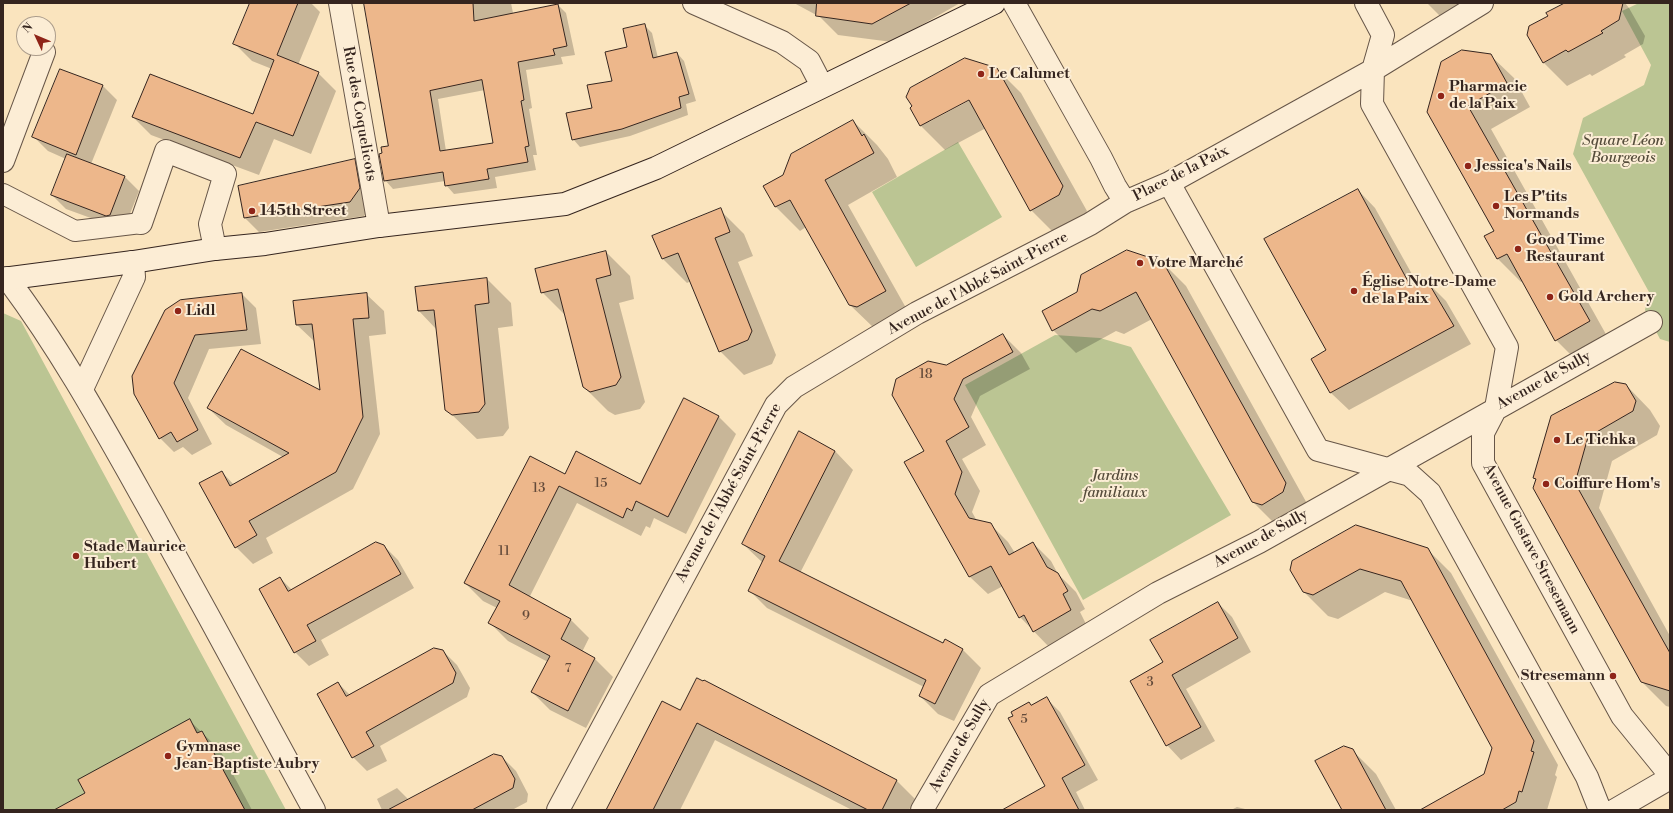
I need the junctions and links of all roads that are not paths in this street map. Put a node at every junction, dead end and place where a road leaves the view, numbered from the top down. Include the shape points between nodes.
1 (340, 3) edge
2 (694, 3) edge
3 (994, 3) edge
4 (1014, 3) edge
5 (1366, 3) edge
6 (1482, 3) edge
7 (719, 8) edge
8 (42, 56) edge
9 (1373, 70) junction
10 (822, 86) junction
11 (3, 161) edge
12 (1169, 183) junction
13 (3, 194) edge
14 (1125, 202) junction
15 (141, 223) joint
16 (379, 226) junction
17 (215, 249) junction
18 (132, 262) junction
19 (5, 278) edge
20 (1651, 322) dead end
21 (82, 389) junction
22 (1496, 408) junction
23 (1385, 469) junction
24 (1670, 775) edge
25 (1670, 778) edge
26 (314, 810) edge
27 (558, 810) edge
28 (922, 810) edge
29 (1600, 810) edge
30 (1615, 810) edge

1 - 16 street, Rue des Coquelicots
2 - 7 street
3 - 10 street
4 - 14 street, Place de la Paix
5 - 9 street via 1383,35
6 - 9 street, Place de la Paix
7 - 10 street via 782,42 809,61
8 - 11 street
9 - 12 street, Place de la Paix
9 - 22 street, Avenue Gustave Stresemann via 1372,104 1507,347
10 - 16 street via 656,168 565,204
12 - 14 street, Place de la Paix
12 - 23 street via 1318,450
13 - 15 street via 75,231
14 - 27 street, Avenue de l'Abbé Saint-Pierre via 1090,224 917,314 794,387 776,405
15 - 17 street via 166,151 225,174 210,224
16 - 17 street
17 - 18 street
18 - 19 street
18 - 21 street via 134,277
19 - 21 street via 29,307
20 - 22 street, Avenue de Sully
21 - 26 street via 242,675
22 - 23 street, Avenue de Sully
22 - 24 street, Avenue Gustave Stresemann via 1483,433 1483,463 1622,716
23 - 28 street, Avenue de Sully via 1259,542 1158,593 989,695
23 - 29 street via 1410,475 1430,493 1586,777
25 - 30 street

